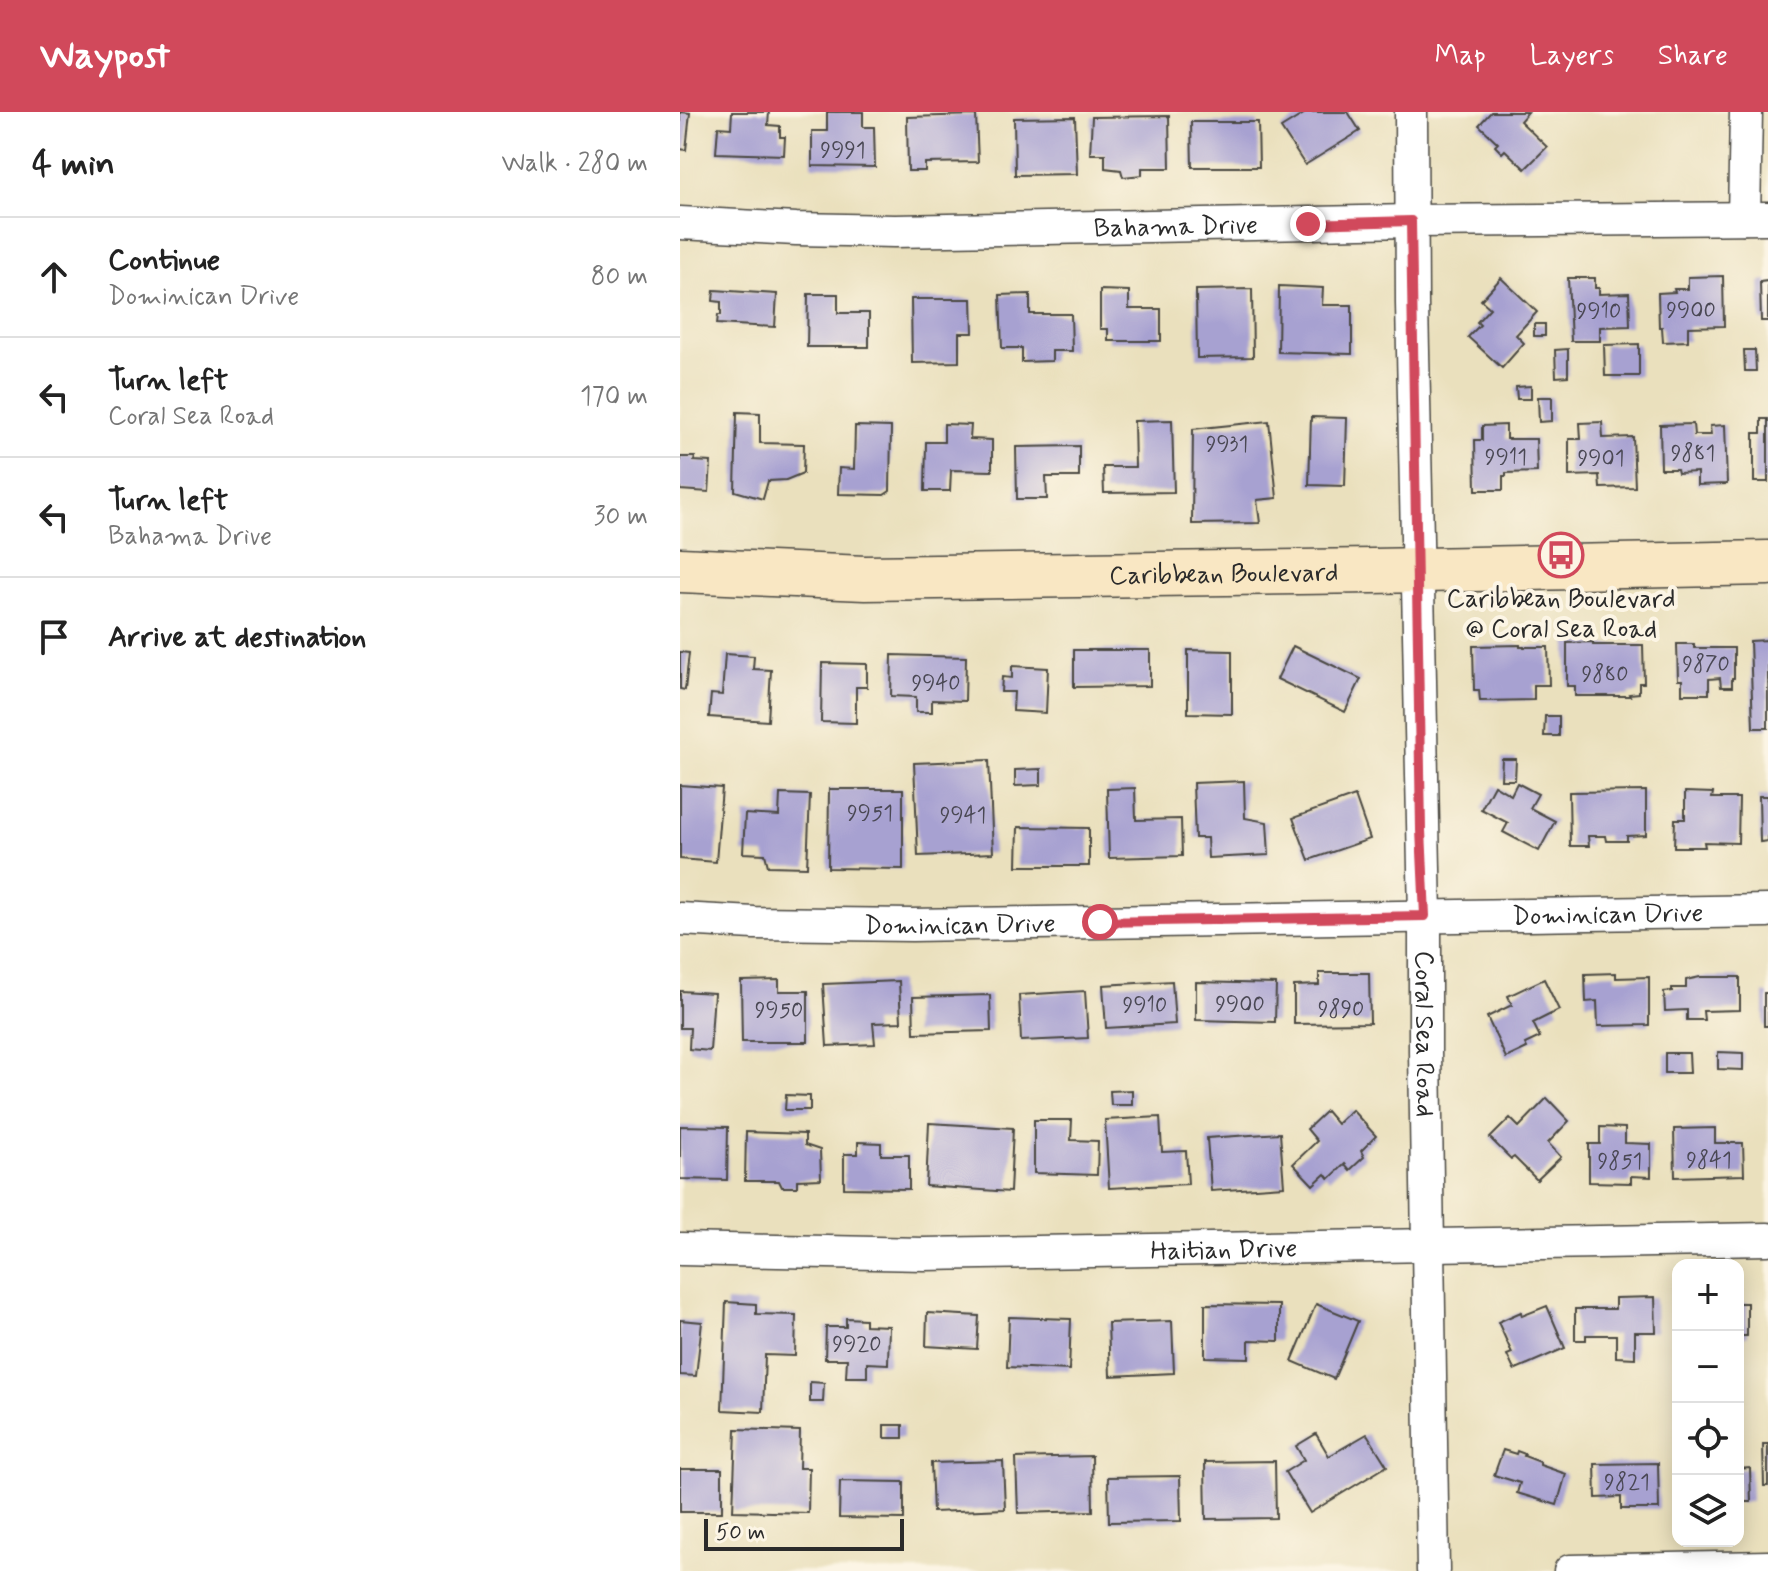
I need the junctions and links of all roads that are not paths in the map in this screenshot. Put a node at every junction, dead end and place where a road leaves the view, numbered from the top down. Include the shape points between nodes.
1 (1411, 112) edge
2 (1746, 112) edge
3 (1756, 218) edge
4 (1411, 221) junction
5 (680, 223) edge
6 (1768, 563) edge
7 (680, 570) edge
8 (1417, 570) junction
9 (1768, 911) edge
10 (1425, 916) junction
11 (680, 919) edge
12 (1768, 1239) edge
13 (1429, 1246) junction
14 (680, 1249) edge
15 (1768, 1567) edge
16 (1433, 1571) edge
17 (1570, 1571) edge

1 - 4 street, Coral Sea Road
2 - 3 street
3 - 4 street, Bahama Drive
4 - 5 street, Bahama Drive via 895,231
4 - 8 street, Coral Sea Road
6 - 8 street, Caribbean Boulevard
7 - 8 street, Caribbean Boulevard via 877,578
8 - 10 street, Coral Sea Road
9 - 10 street, Dominican Drive
10 - 11 street, Dominican Drive via 912,925
10 - 13 street, Coral Sea Road
12 - 13 street, Haitian Drive
13 - 14 street, Haitian Drive via 924,1254
13 - 16 street, Coral Sea Road
15 - 17 street

